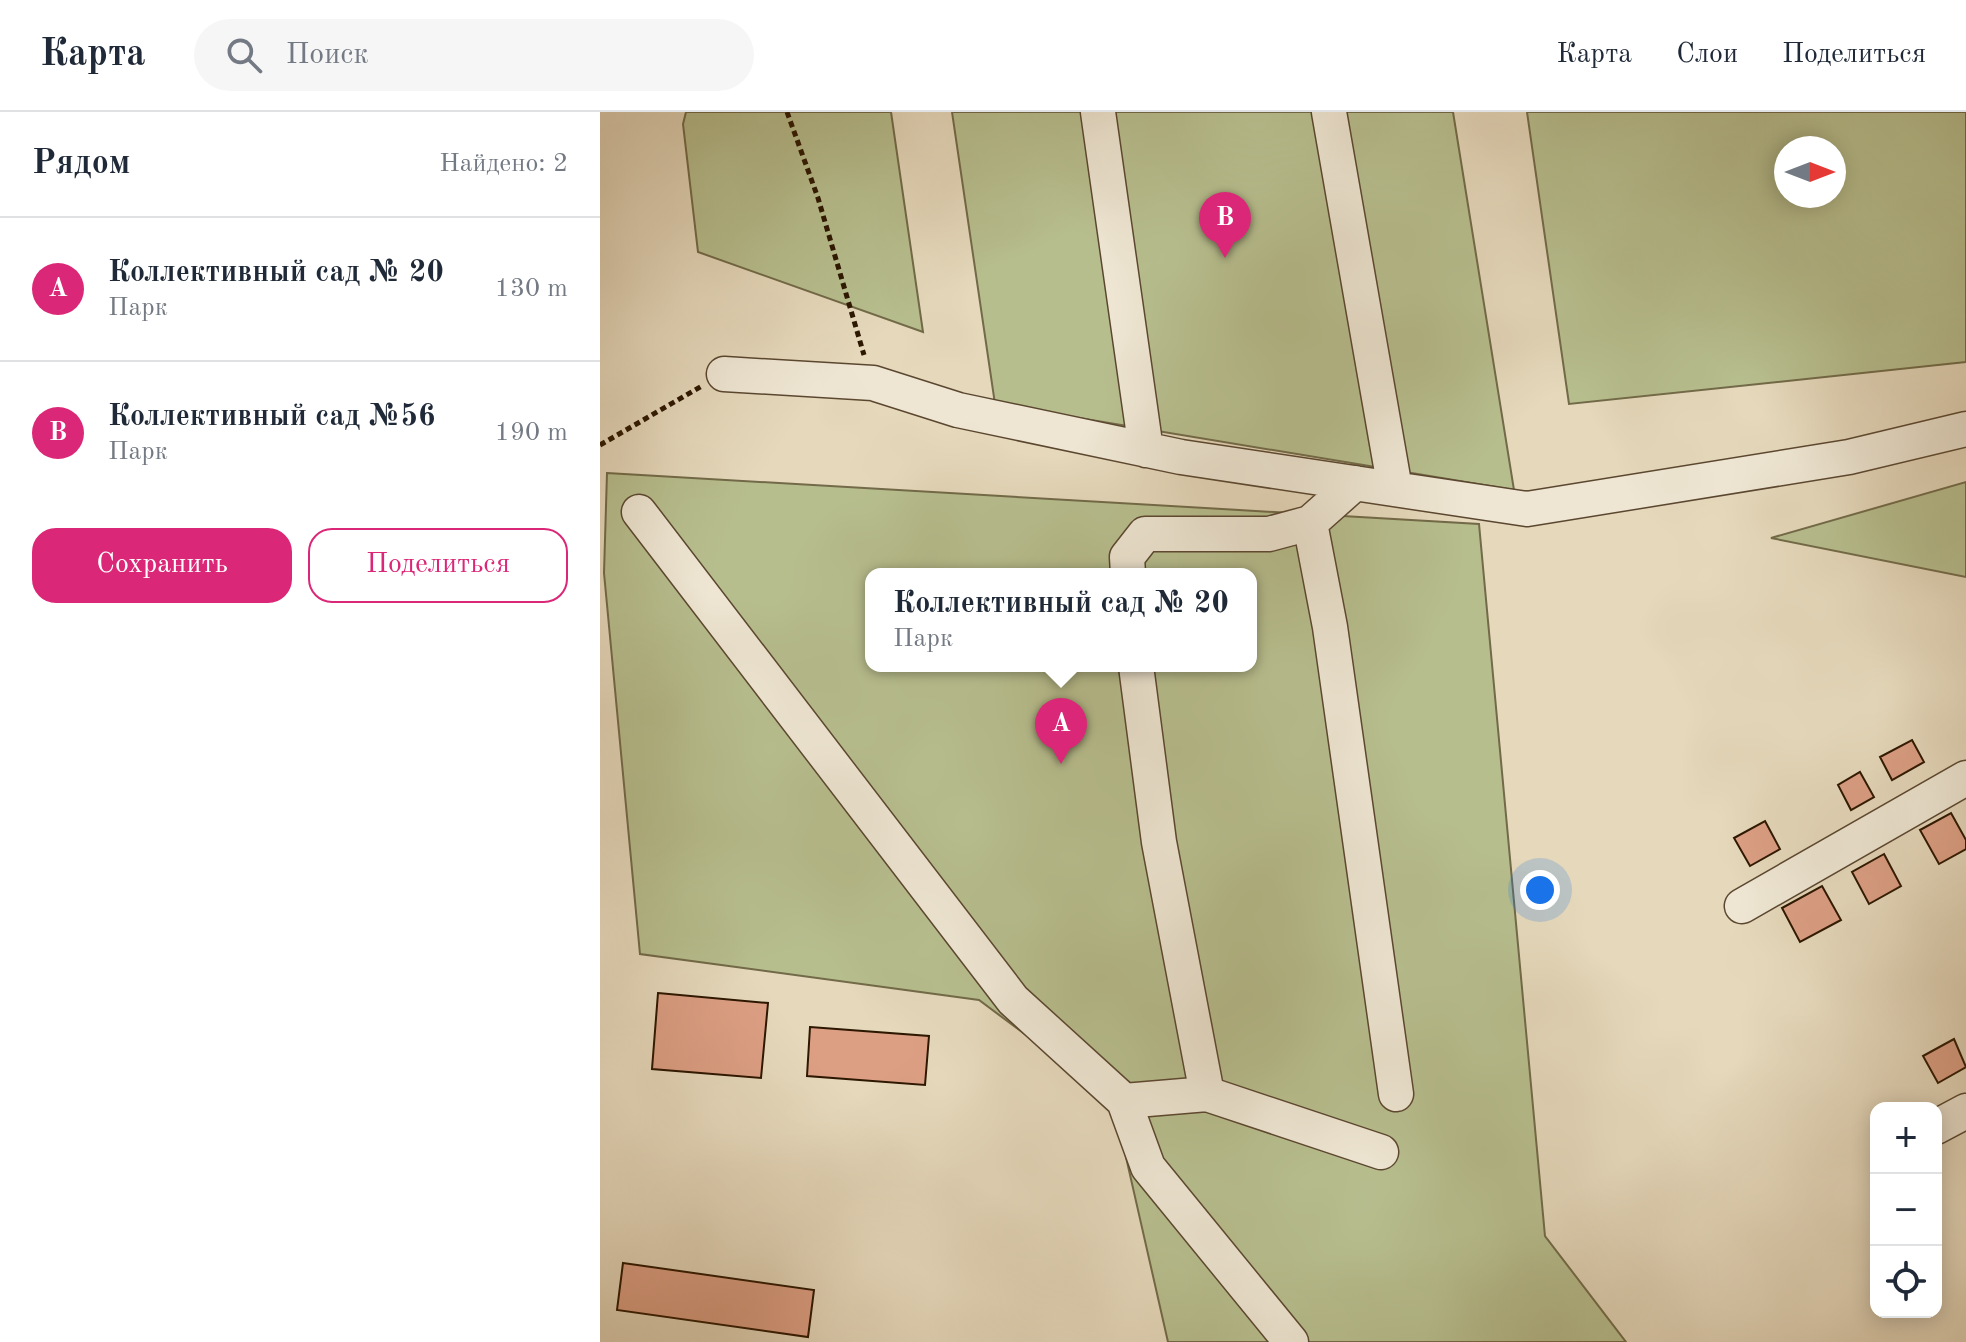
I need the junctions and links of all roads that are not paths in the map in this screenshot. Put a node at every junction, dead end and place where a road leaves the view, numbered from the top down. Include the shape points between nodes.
1 (1098, 112) edge
2 (1329, 112) edge
3 (724, 374) road end
4 (1966, 429) edge
5 (1146, 450) junction
6 (1355, 483) junction
7 (1395, 489) junction
8 (639, 512) dead end
9 (1310, 523) junction
10 (1128, 568) edge
11 (1137, 672) edge
12 (1966, 778) edge
13 (1742, 906) dead end
14 (1207, 1094) junction
15 (1396, 1094) dead end
16 (1124, 1101) junction
17 (1966, 1111) edge
18 (1942, 1124) edge
19 (1381, 1152) dead end
20 (1291, 1342) edge

1 - 5 street
2 - 7 street
3 - 5 street via 873,383 958,410
4 - 7 street via 1849,457 1527,509
5 - 6 street
6 - 7 street
6 - 9 street
8 - 16 street via 1013,1000
9 - 10 street via 1269,534 1145,534 1127,557
9 - 15 street via 1330,627
11 - 14 street via 1159,842
12 - 13 street
14 - 16 street
14 - 19 street
16 - 20 street via 1148,1167
17 - 18 street

